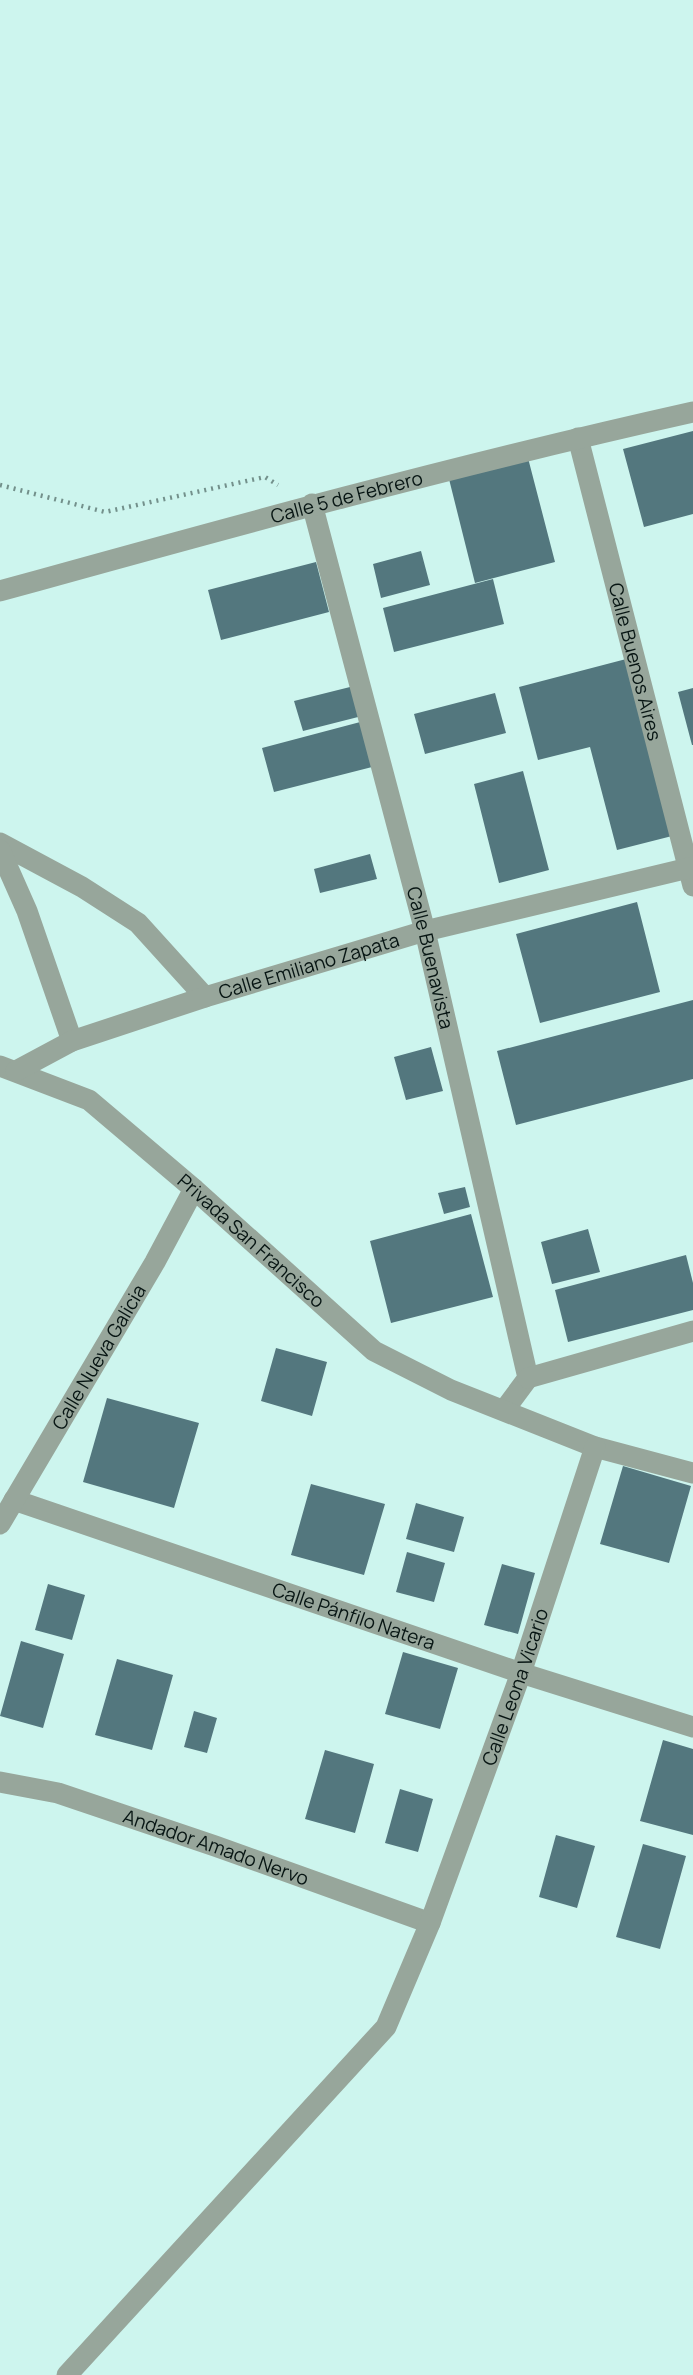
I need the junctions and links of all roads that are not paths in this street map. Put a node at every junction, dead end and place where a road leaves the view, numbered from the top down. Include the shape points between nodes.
1 (693, 412) edge
2 (578, 438) junction
3 (312, 504) junction
4 (0, 591) edge
5 (0, 843) edge
6 (0, 850) edge
7 (692, 873) edge
8 (425, 931) junction
9 (205, 997) junction
10 (72, 1041) junction
11 (8, 1069) edge
12 (194, 1189) junction
13 (693, 1331) edge
14 (528, 1378) junction
15 (505, 1409) junction
16 (595, 1447) junction
17 (693, 1473) edge
18 (14, 1500) junction
19 (0, 1524) edge
20 (521, 1673) junction
21 (693, 1727) edge
22 (0, 1782) edge
23 (430, 1923) junction
24 (67, 2375) edge

1 - 2 street, Calle 5 de Febrero
2 - 3 street, Calle 5 de Febrero
2 - 7 street, Calle Buenos Aires
3 - 4 street, Calle 5 de Febrero
3 - 8 street, Calle Buenavista
5 - 9 street via 138,923
6 - 10 street via 27,911
7 - 8 street, Calle Emiliano Zapata
8 - 9 street, Calle Emiliano Zapata
8 - 14 street, Calle Buenavista
9 - 10 street, Calle Emiliano Zapata
10 - 11 street, Calle Emiliano Zapata
11 - 12 street, Privada San Francisco via 89,1100
12 - 15 street, Privada San Francisco via 374,1351 451,1390
12 - 18 street, Calle Nueva Galicia
13 - 14 street
14 - 15 street
15 - 16 street, Privada San Francisco
16 - 17 street, Privada San Francisco
16 - 20 street, Calle Leona Vicario
18 - 19 street, Calle Nueva Galicia
18 - 20 street, Calle Pánfilo Natera
20 - 21 street, Calle Pánfilo Natera
20 - 23 street, Calle Leona Vicario
22 - 23 street, Andador Amado Nervo via 58,1793
23 - 24 street, Calle Leona Vicario via 386,2027

